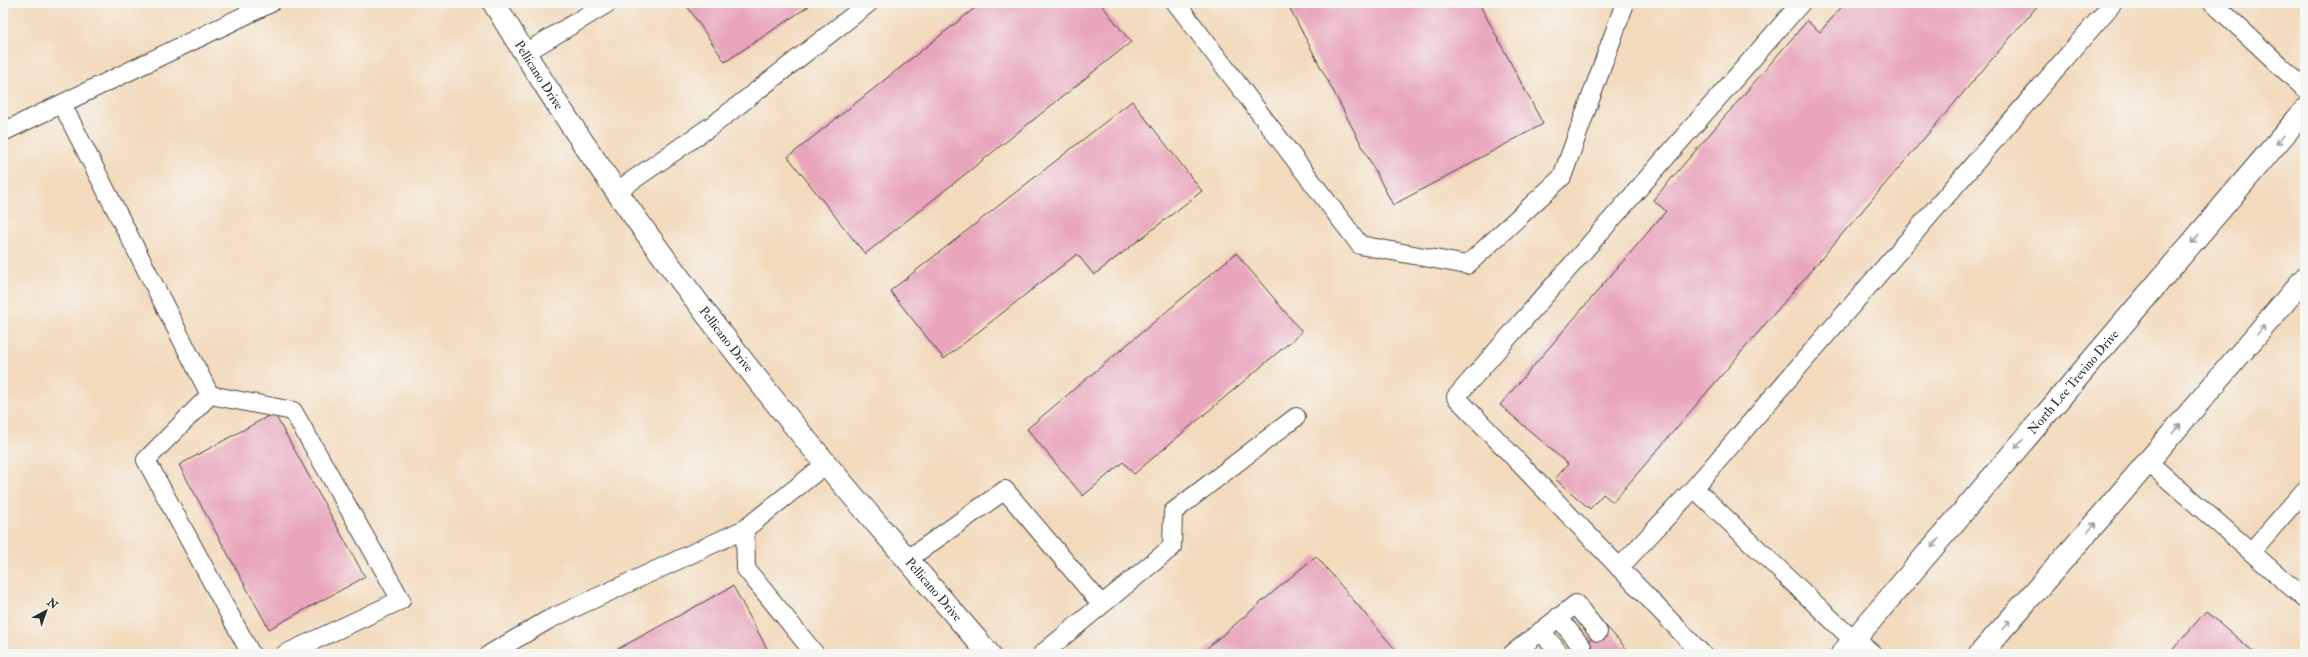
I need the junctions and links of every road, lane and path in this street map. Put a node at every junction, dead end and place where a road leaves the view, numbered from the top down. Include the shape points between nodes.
1 (271, 3) edge
2 (494, 3) edge
3 (608, 3) edge
4 (870, 3) edge
5 (1176, 3) edge
6 (1625, 3) edge
7 (1801, 3) edge
8 (2113, 3) edge
9 (2213, 3) edge
10 (525, 53) junction
11 (2305, 89) edge
12 (62, 104) junction
13 (2305, 110) edge
14 (3, 132) edge
15 (617, 191) junction
16 (2305, 278) edge
17 (210, 395) junction
18 (1296, 417) dead end
19 (2148, 462) junction
20 (827, 463) junction
21 (1694, 488) junction
22 (2305, 490) edge
23 (745, 529) junction
24 (2251, 552) junction
25 (908, 559) junction
26 (1619, 568) junction
27 (2305, 600) edge
28 (1101, 604) junction
29 (1558, 617) junction
30 (1541, 631) junction
31 (1598, 632) dead end
32 (1582, 647) dead end
33 (1855, 650) edge
34 (251, 654) edge
35 (285, 654) edge
36 (490, 654) edge
37 (815, 654) edge
38 (989, 654) edge
39 (1042, 654) edge
40 (1512, 654) edge
41 (1560, 654) edge
42 (1702, 654) edge
43 (1980, 654) edge

1 - 12 lane
2 - 10 main road, Pellicano Drive
3 - 10 lane
4 - 15 lane via 717,122
5 - 6 lane via 1360,245 1467,264 1562,177
7 - 26 lane via 1456,397
8 - 21 lane
9 - 11 lane
10 - 15 main road, Pellicano Drive
12 - 14 lane
12 - 17 lane
13 -> 33 main road, North Lee Trevino Drive
15 - 20 main road, Pellicano Drive via 698,303
19 -> 16 main road
17 - 34 lane via 146,460
17 - 35 lane via 293,412 401,600
18 - 28 lane via 1173,512 1172,547
19 - 24 lane
43 -> 19 main road
20 - 23 lane
20 - 25 main road, Pellicano Drive
21 - 26 lane
21 - 33 lane
22 - 24 lane
23 - 36 lane via 548,620
23 - 37 lane via 746,569
24 - 27 lane
25 - 28 lane via 1005,490
25 - 38 main road, Pellicano Drive
26 - 42 lane
28 - 39 lane
29 - 30 lane
29 - 31 lane via 1576,604
29 - 32 lane
30 - 40 lane
30 - 41 lane

